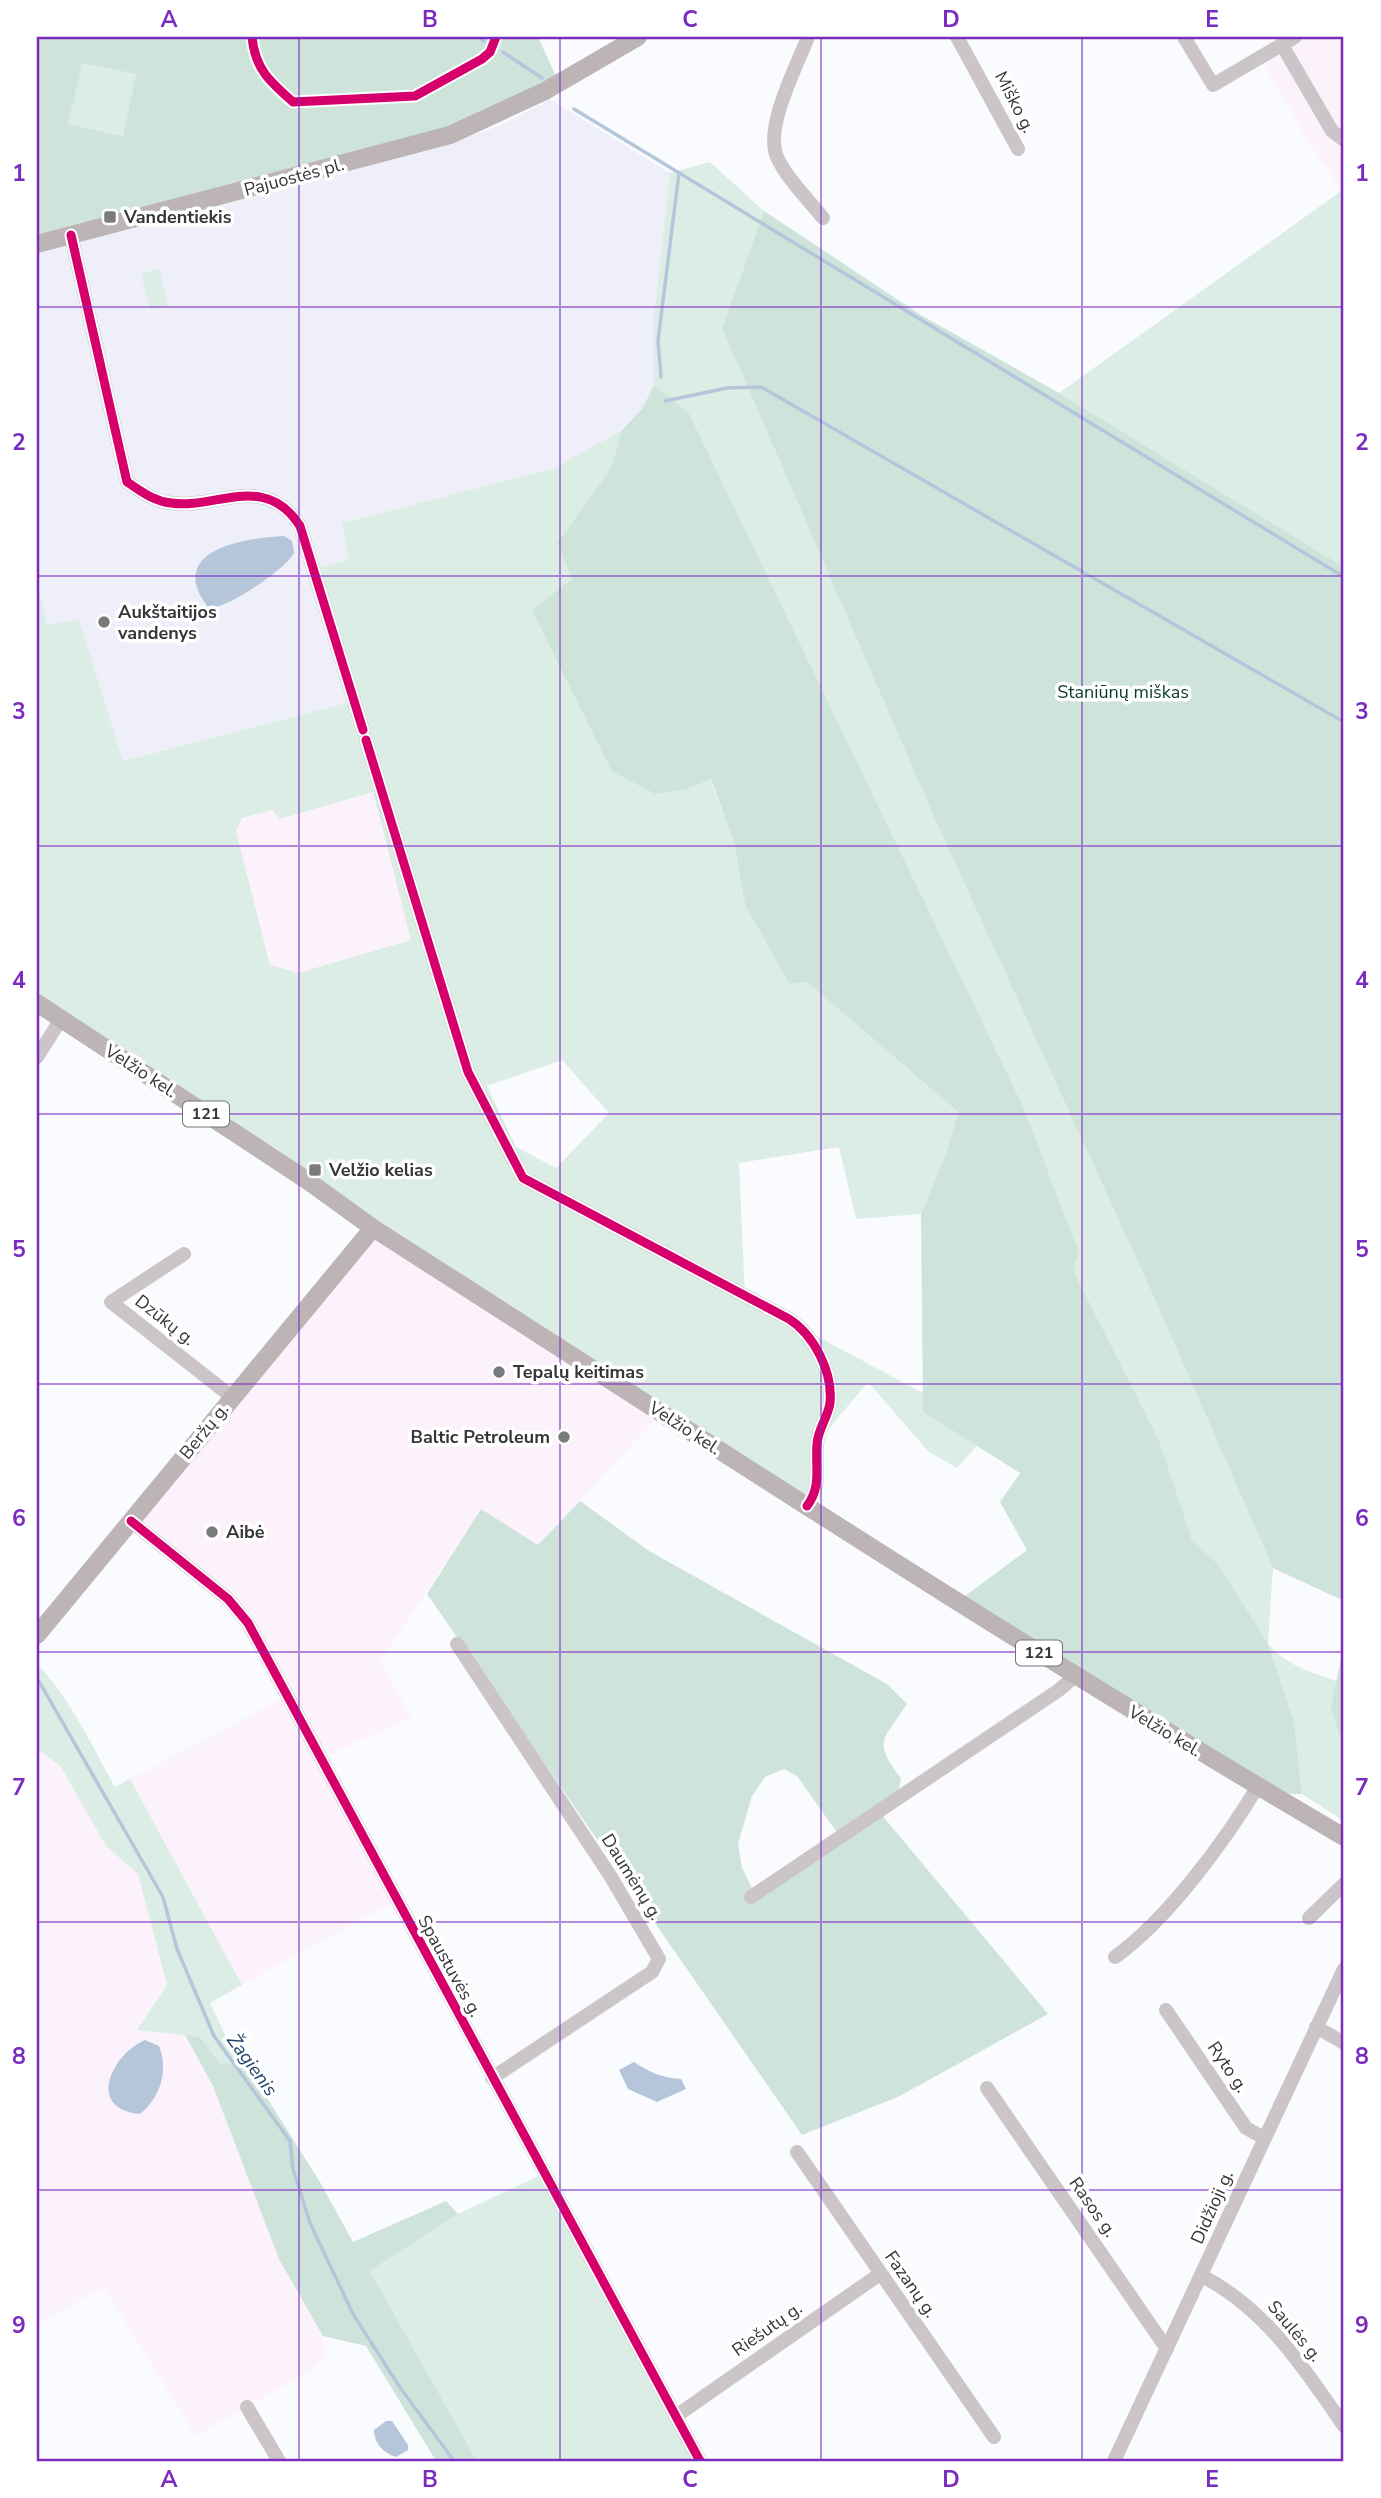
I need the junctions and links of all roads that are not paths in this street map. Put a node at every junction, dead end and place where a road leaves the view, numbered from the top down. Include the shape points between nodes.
1 (638, 37) edge
2 (808, 37) edge
3 (957, 37) edge
4 (1184, 37) edge
5 (1289, 41) edge
6 (1344, 141) edge
7 (1018, 149) dead end
8 (823, 218) dead end
9 (71, 235) junction
10 (37, 244) edge
11 (37, 1003) edge
12 (61, 1019) junction
13 (37, 1056) edge
14 (373, 1228) junction
15 (184, 1254) dead end
16 (232, 1397) junction
17 (807, 1506) junction
18 (131, 1521) junction
19 (37, 1635) edge
20 (457, 1644) dead end
21 (1075, 1676) junction
22 (1258, 1786) junction
23 (1344, 1837) edge
24 (1344, 1884) edge
25 (751, 1897) dead end
26 (1309, 1918) dead end
27 (1115, 1957) dead end
28 (1344, 1969) edge
29 (1166, 2010) dead end
30 (1316, 2027) junction
31 (1344, 2043) edge
32 (492, 2078) junction
33 (987, 2088) dead end
34 (1264, 2138) junction
35 (797, 2152) dead end
36 (880, 2274) junction
37 (1202, 2276) junction
38 (1167, 2349) junction
39 (247, 2407) dead end
40 (1340, 2409) edge
41 (676, 2416) junction
42 (1344, 2426) edge
43 (994, 2437) dead end
44 (279, 2461) edge
45 (699, 2461) edge
46 (1114, 2461) edge

1 - 9 main road, Pajuostės pl. via 545,91 450,135
2 - 8 street via 774,126 774,146 785,170
3 - 7 street, Miško g.
4 - 5 street via 1213,85
5 - 6 street via 1332,131
9 - 10 main road, Pajuostės pl.
9 - 17 street via 127,482 153,499 173,504 232,495 271,501 285,508 300,526 468,1072 523,1178 789,1319 814,1344 826,1374 830,1403 818,1436 817,1485
11 - 12 main road, Velžio kel. / 121
12 - 13 street
12 - 14 main road, Velžio kel. / 121
14 - 16 main road, Beržų g.
14 - 17 main road, Velžio kel. / 121
15 - 16 street, Dzūkų g. via 111,1302
16 - 18 main road, Beržų g.
17 - 21 main road, Velžio kel. / 121
18 - 19 main road, Beržų g.
18 - 32 street, Spaustuvės g. via 228,1599 248,1622
20 - 32 street, Daumėnų g. via 611,1877 659,1959 652,1972
21 - 22 main road, Velžio kel. / 121
21 - 25 street
22 - 23 main road, Velžio kel. / 121
22 - 27 street via 1155,1922
24 - 26 street
28 - 30 street, Didžioji g.
29 - 34 street, Ryto g. via 1246,2127
30 - 31 street
30 - 34 street, Didžioji g.
32 - 41 street, Spaustuvės g.
33 - 38 street, Rasos g.
34 - 37 street, Didžioji g.
35 - 36 street, Fazanų g.
36 - 41 street, Riešutų g.
36 - 43 street, Fazanų g.
37 - 38 street, Didžioji g.
37 - 40 street, Saulės g. via 1225,2288 1265,2321
38 - 46 street, Didžioji g.
39 - 44 street
40 - 42 street, Saulės g.
41 - 45 street, Spaustuvės g.

